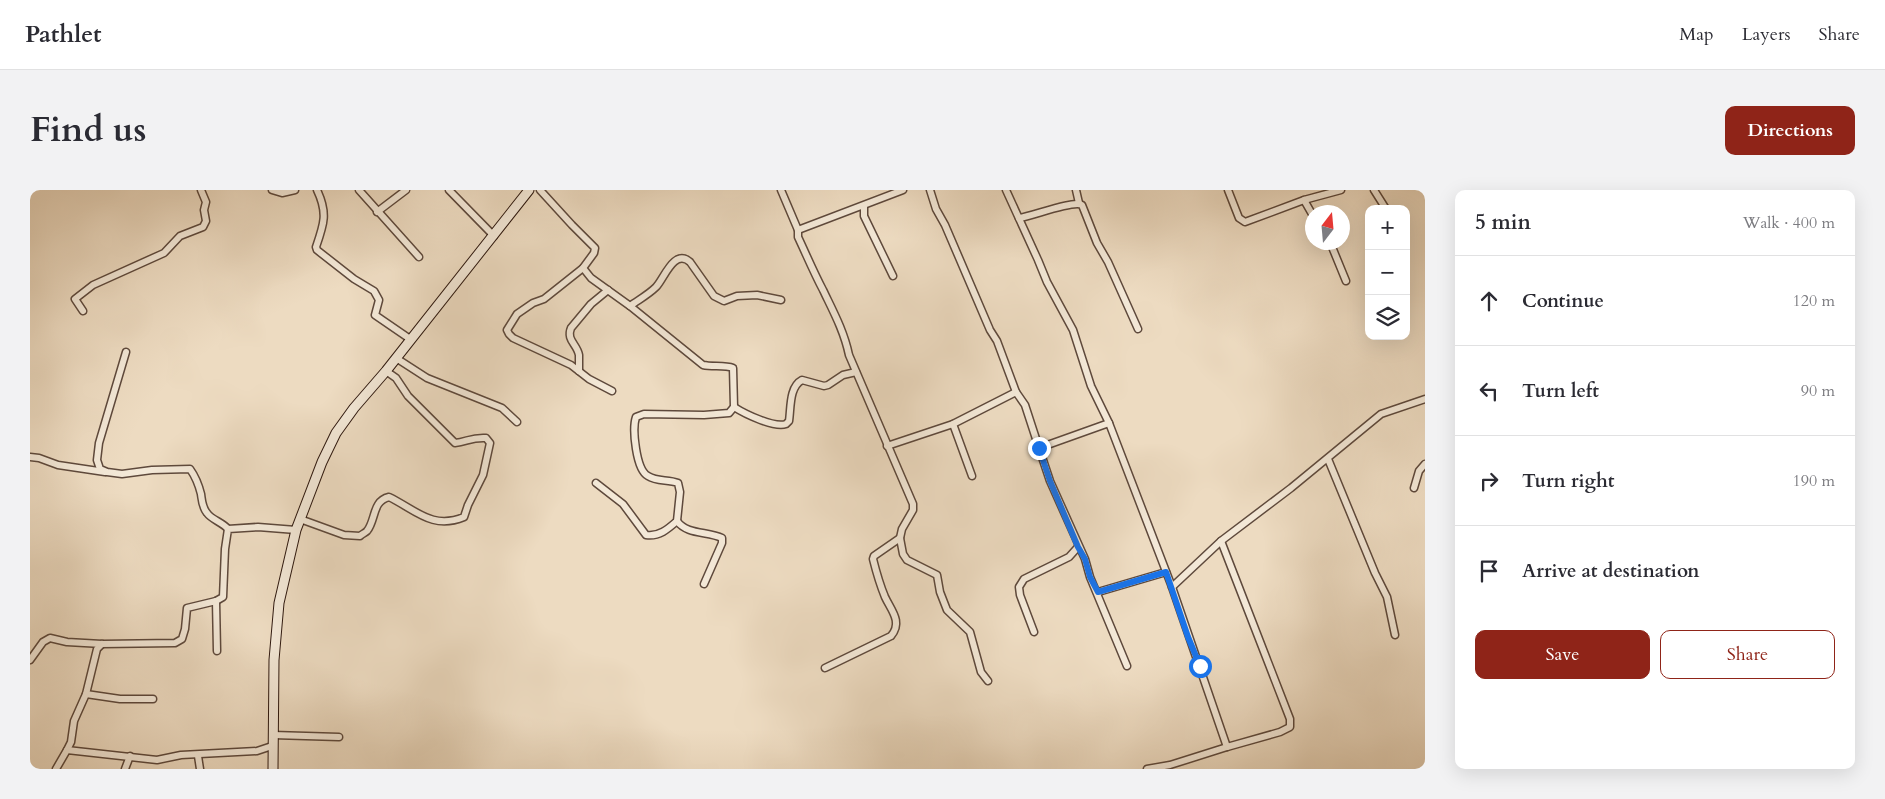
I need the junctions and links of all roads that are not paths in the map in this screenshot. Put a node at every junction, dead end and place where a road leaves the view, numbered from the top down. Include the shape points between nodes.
1 (201, 190) edge
2 (272, 190) edge
3 (295, 190) edge
4 (317, 190) edge
5 (359, 190) edge
6 (406, 190) edge
7 (449, 190) edge
8 (529, 190) edge
9 (781, 190) edge
10 (903, 190) edge
11 (930, 190) edge
12 (1006, 190) edge
13 (1076, 190) edge
14 (1228, 190) edge
15 (1340, 190) edge
16 (1374, 190) edge
17 (542, 191) edge
18 (1304, 200) junction
19 (1079, 203) junction
20 (1307, 205) edge
21 (1383, 205) edge
22 (864, 206) junction
23 (377, 212) junction
24 (1019, 218) junction
25 (798, 230) junction
26 (494, 236) junction
27 (1333, 250) edge
28 (419, 257) dead end
29 (583, 268) junction
30 (893, 276) dead end
31 (1346, 281) dead end
32 (608, 290) junction
33 (781, 300) dead end
34 (630, 306) junction
35 (83, 311) dead end
36 (1138, 329) dead end
37 (410, 339) junction
38 (126, 352) dead end
39 (396, 358) junction
40 (386, 370) junction
41 (579, 371) junction
42 (856, 372) junction
43 (612, 391) dead end
44 (1016, 392) junction
45 (1425, 399) edge
46 (734, 407) junction
47 (517, 422) dead end
48 (1109, 423) junction
49 (953, 424) junction
50 (887, 446) junction
51 (1039, 448) junction
52 (30, 457) edge
53 (1328, 459) junction
54 (1425, 464) edge
55 (107, 472) junction
56 (972, 476) dead end
57 (596, 483) dead end
58 (1414, 488) dead end
59 (300, 519) junction
60 (677, 521) junction
61 (228, 529) junction
62 (296, 530) junction
63 (900, 538) junction
64 (1221, 541) junction
65 (1078, 547) junction
66 (1166, 572) junction
67 (704, 584) dead end
68 (1172, 587) junction
69 (1098, 592) junction
70 (216, 601) junction
71 (1034, 632) dead end
72 (1395, 635) dead end
73 (102, 644) junction
74 (217, 651) dead end
75 (30, 660) edge
76 (1127, 666) dead end
77 (824, 668) dead end
78 (988, 681) dead end
79 (86, 694) junction
80 (153, 699) dead end
81 (273, 736) junction
82 (339, 737) dead end
83 (272, 746) junction
84 (1227, 747) junction
85 (67, 750) junction
86 (130, 756) junction
87 (198, 756) junction
88 (56, 769) edge
89 (125, 769) edge
90 (200, 769) edge
91 (273, 769) edge
92 (1148, 769) edge

1 - 35 street via 206,202 203,227 180,236 164,253 93,285 75,300
2 - 3 street via 282,193
4 - 37 street via 325,217 317,250 374,291 379,300 375,315
5 - 23 street
6 - 23 street
7 - 26 street
8 - 26 street
9 - 25 street
10 - 22 street
11 - 44 street via 990,330 998,340
12 - 24 street
13 - 19 street
14 - 18 street via 1239,218 1245,222
15 - 18 street
16 - 21 street
17 - 29 street via 596,248
18 - 20 street
19 - 24 street
19 - 36 street
22 - 25 street
22 - 30 street via 864,216
23 - 28 street
24 - 48 street via 1047,282 1071,326 1091,386
25 - 42 street via 798,237 835,313
26 - 37 street
27 - 31 street
29 - 32 street
29 - 41 street via 544,299 517,314 507,330 513,338
32 - 34 street
32 - 41 street via 569,333 579,353
33 - 34 street via 757,295 737,296 724,302 719,300 690,262 682,259 671,264 658,285
34 - 46 street via 703,366 733,368
37 - 39 street
38 - 55 street via 99,443 97,460 100,468
39 - 40 street
39 - 47 street via 427,378 502,408
40 - 59 street via 336,432
40 - 59 street via 454,443 473,437 486,438 490,443 483,475 464,517 431,520 389,497 383,498 376,507 368,530 360,536 344,535
41 - 43 street
42 - 46 street via 824,386 802,380 798,382 786,424 776,425
42 - 50 street
44 - 49 street
44 - 51 street via 1025,405
45 - 53 street via 1381,414
46 - 60 street via 729,413 720,414 644,414 636,417 634,428 641,469 646,476 678,483
48 - 51 street
48 - 66 street
49 - 50 street
49 - 56 street
50 - 63 street via 913,504
51 - 65 street
52 - 55 street
53 - 64 street
53 - 72 street via 1387,597
54 - 58 street via 1419,471
55 - 61 street via 122,474 190,469 206,512
57 - 60 street via 623,504 646,535 654,536
59 - 62 street
60 - 67 street via 687,529 722,538
61 - 62 street via 258,526
61 - 70 street via 224,549 223,597
62 - 81 street via 279,603
63 - 77 street via 873,559 885,597 895,614 894,633
63 - 78 street via 907,560 937,575 947,610 970,632 981,672
64 - 68 street
64 - 84 street via 1290,719 1290,727 1280,732
65 - 69 street
65 - 71 street via 1069,557 1024,580 1019,587
66 - 68 street
66 - 69 street
68 - 84 street
69 - 76 street
70 - 73 street via 187,608 182,639 175,643
70 - 74 street
73 - 75 street via 50,638
73 - 79 street via 97,650
79 - 80 street
79 - 85 street via 74,721
81 - 82 street
81 - 83 street
83 - 87 street via 257,751
83 - 91 street
84 - 92 street
85 - 86 street
85 - 88 street
86 - 87 street via 157,760 181,755
86 - 89 street
87 - 90 street

